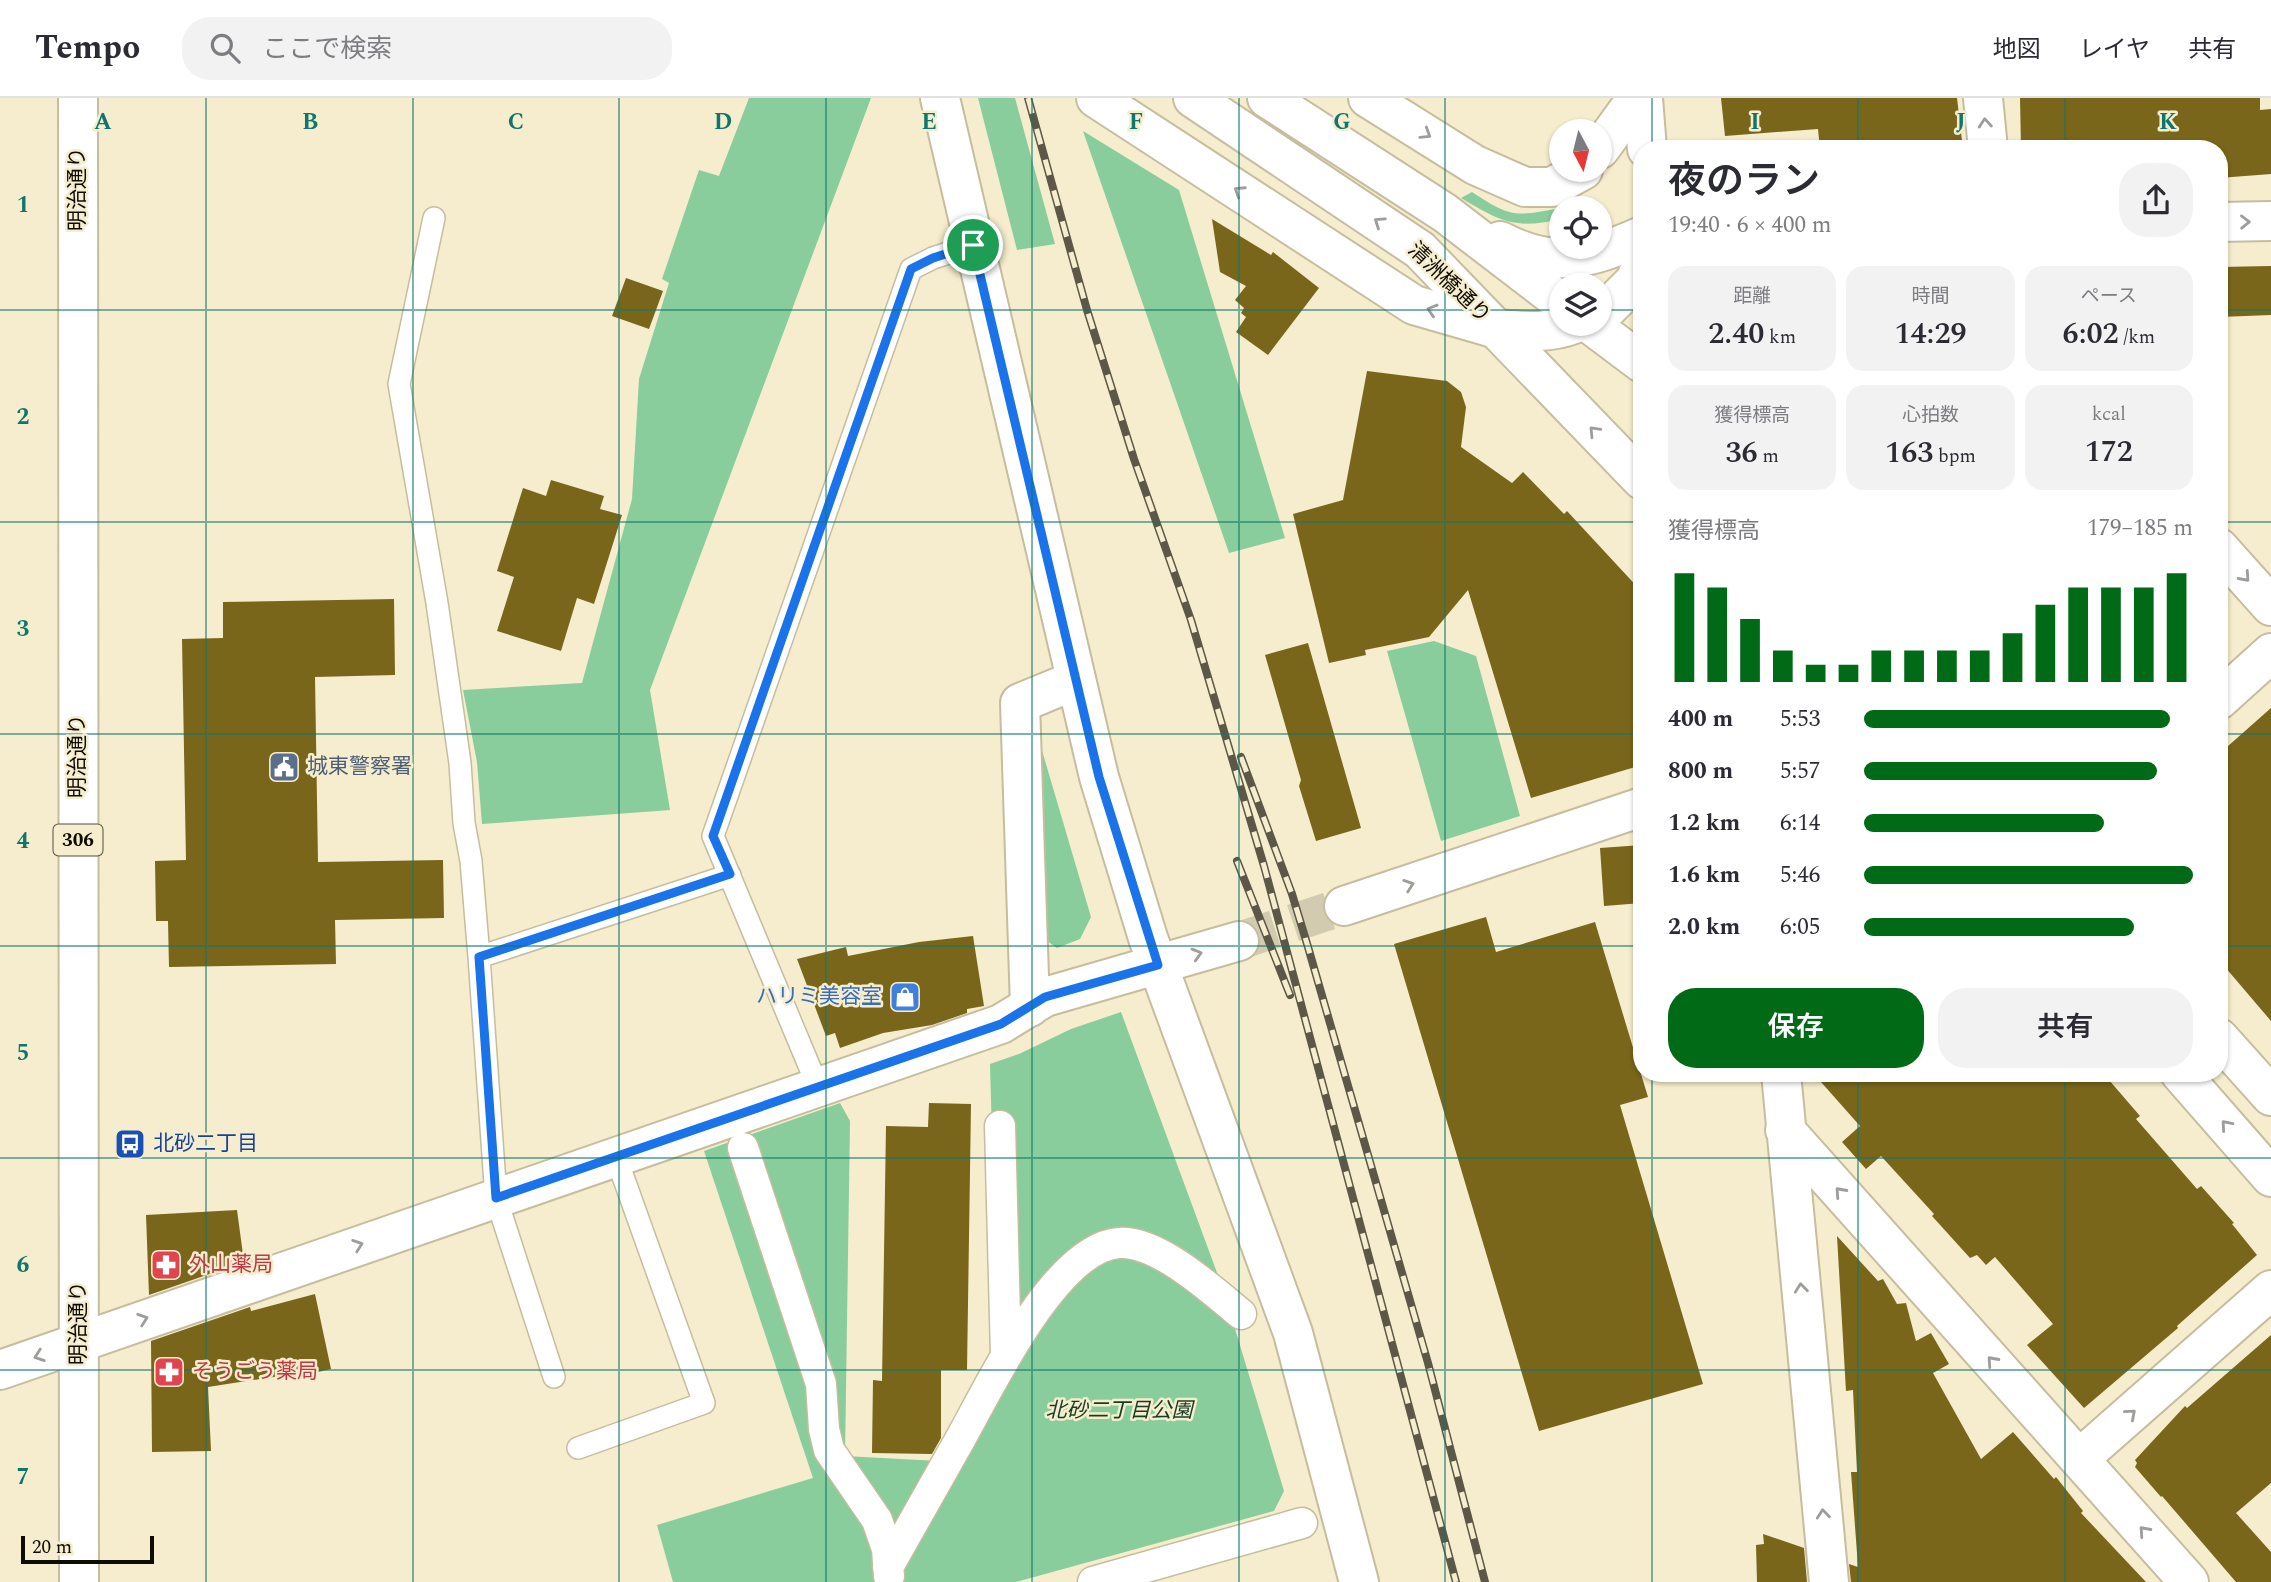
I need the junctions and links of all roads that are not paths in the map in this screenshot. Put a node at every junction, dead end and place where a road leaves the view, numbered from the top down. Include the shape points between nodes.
1 (78, 98) edge
2 (940, 98) edge
3 (1096, 98) edge
4 (1193, 98) edge
5 (1267, 98) edge
6 (1368, 98) edge
7 (1637, 98) edge
8 (1643, 98) edge
9 (1983, 98) edge
10 (1612, 132) edge
11 (1646, 140) edge
12 (1987, 140) edge
13 (1561, 182) edge
14 (1445, 213) junction
15 (434, 218) dead end
16 (2271, 221) edge
17 (2228, 222) edge
18 (1633, 240) edge
19 (973, 245) junction
20 (1633, 283) edge
21 (1549, 293) edge
22 (1612, 304) edge
23 (1497, 329) junction
24 (1549, 330) edge
25 (1606, 336) edge
26 (1633, 356) edge
27 (1633, 471) edge
28 (2228, 558) edge
29 (2271, 606) edge
30 (2271, 653) edge
31 (1076, 680) junction
32 (2228, 692) edge
33 (1633, 810) edge
34 (730, 874) junction
35 (1345, 906) tunnel mouth
36 (1239, 941) tunnel mouth
37 (479, 957) junction
38 (1158, 965) junction
39 (1030, 1007) junction
40 (2228, 1048) edge
41 (1782, 1082) edge
42 (2188, 1082) edge
43 (818, 1087) junction
44 (2271, 1096) edge
45 (1000, 1126) dead end
46 (1785, 1130) junction
47 (743, 1148) dead end
48 (616, 1157) junction
49 (2271, 1177) edge
50 (496, 1198) junction
51 (2271, 1290) edge
52 (1241, 1314) dead end
53 (79, 1342) junction
54 (1006, 1357) junction
55 (0, 1370) edge
56 (554, 1377) dead end
57 (578, 1448) dead end
58 (2079, 1459) junction
59 (1302, 1522) dead end
60 (888, 1574) edge
61 (79, 1582) edge
62 (1093, 1582) edge
63 (1359, 1582) edge
64 (1829, 1582) edge
65 (2189, 1582) edge

1 - 53 street, 明治通り / 306
2 - 19 street
23 -> 3 street via 1414,305
23 -> 4 street, 清洲橋通り via 1420,250
5 - 14 street
6 -> 13 street via 1475,165 1525,187 1552,187
7 - 10 street
8 - 11 street
12 -> 9 street
14 - 18 street via 1523,253 1558,260 1604,253
14 - 21 street
15 - 37 lane via 399,384 460,763
17 -> 16 street
19 - 31 street
19 - 34 lane via 911,269 713,836
20 - 22 street
23 - 24 street
27 -> 23 street, 清洲橋通り
25 - 26 street
28 -> 29 street
30 - 32 street
31 - 38 street via 1099,777
31 - 39 street via 1020,703
35 -> 33 street
34 - 37 lane
34 - 43 lane
38 -> 36 street
37 - 50 lane
38 - 39 street via 1045,997
38 - 63 street via 1293,1333
39 - 43 street via 1001,1024
40 - 44 street
41 - 46 street
49 -> 42 street
43 - 48 street
45 - 54 street
58 -> 46 street
64 -> 46 street
47 - 60 street via 821,1384 829,1450 877,1520 887,1549
48 - 50 street
48 - 57 lane via 704,1403
53 -> 50 street
50 - 56 lane
58 -> 51 street
52 - 54 street via 1178,1265 1144,1247 1106,1245 1092,1251 1042,1301
53 -> 55 street
53 - 61 street, 明治通り / 306
54 - 60 street
65 -> 58 street
59 - 62 street

